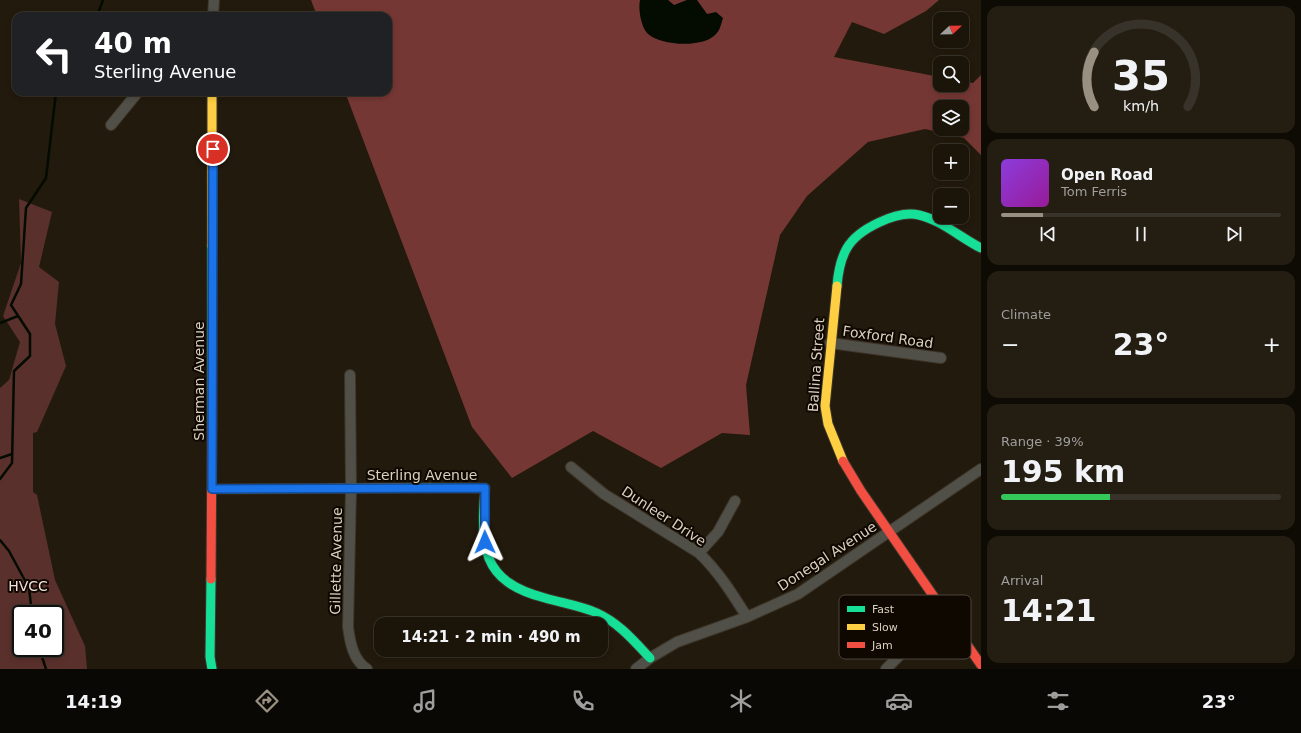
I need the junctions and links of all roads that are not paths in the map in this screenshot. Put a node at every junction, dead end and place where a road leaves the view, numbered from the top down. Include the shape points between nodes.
1 (214, 0) edge
2 (213, 12) edge
3 (135, 96) edge
4 (212, 96) edge
5 (111, 125) dead end
6 (981, 248) edge
7 (830, 343) junction
8 (941, 358) dead end
9 (350, 375) dead end
10 (571, 467) dead end
11 (981, 470) edge
12 (212, 489) junction
13 (351, 489) junction
14 (735, 501) dead end
15 (890, 531) junction
16 (699, 553) junction
17 (933, 595) edge
18 (747, 617) junction
19 (971, 651) edge
20 (650, 658) junction
21 (896, 659) edge
22 (981, 665) edge
23 (212, 669) edge
24 (367, 669) edge
25 (636, 669) edge
26 (886, 669) edge

1 - 2 street
3 - 5 street
4 - 12 street, Sherman Avenue
6 - 7 street, Ballina Street via 932,220 909,213 886,220 860,234 852,240 840,261
7 - 8 street, Foxford Road
7 - 15 street, Ballina Street via 826,421 847,467
9 - 13 street, Gillette Avenue
10 - 16 street, Dunleer Drive via 604,494
11 - 15 street, Donegal Avenue
12 - 13 street, Sterling Avenue
12 - 23 street, Sherman Avenue
13 - 20 street, Sterling Avenue via 485,488 485,542 491,565 500,578 529,593 597,613 615,623
13 - 24 street, Gillette Avenue via 350,641 357,659
14 - 16 street via 718,532
15 - 17 street, Ballina Street
15 - 18 street, Donegal Avenue via 798,594
16 - 18 street, Dunleer Drive via 709,562
18 - 20 street, Donegal Avenue via 677,642
19 - 22 street, Ballina Street
20 - 25 street, Donegal Avenue
21 - 26 street

